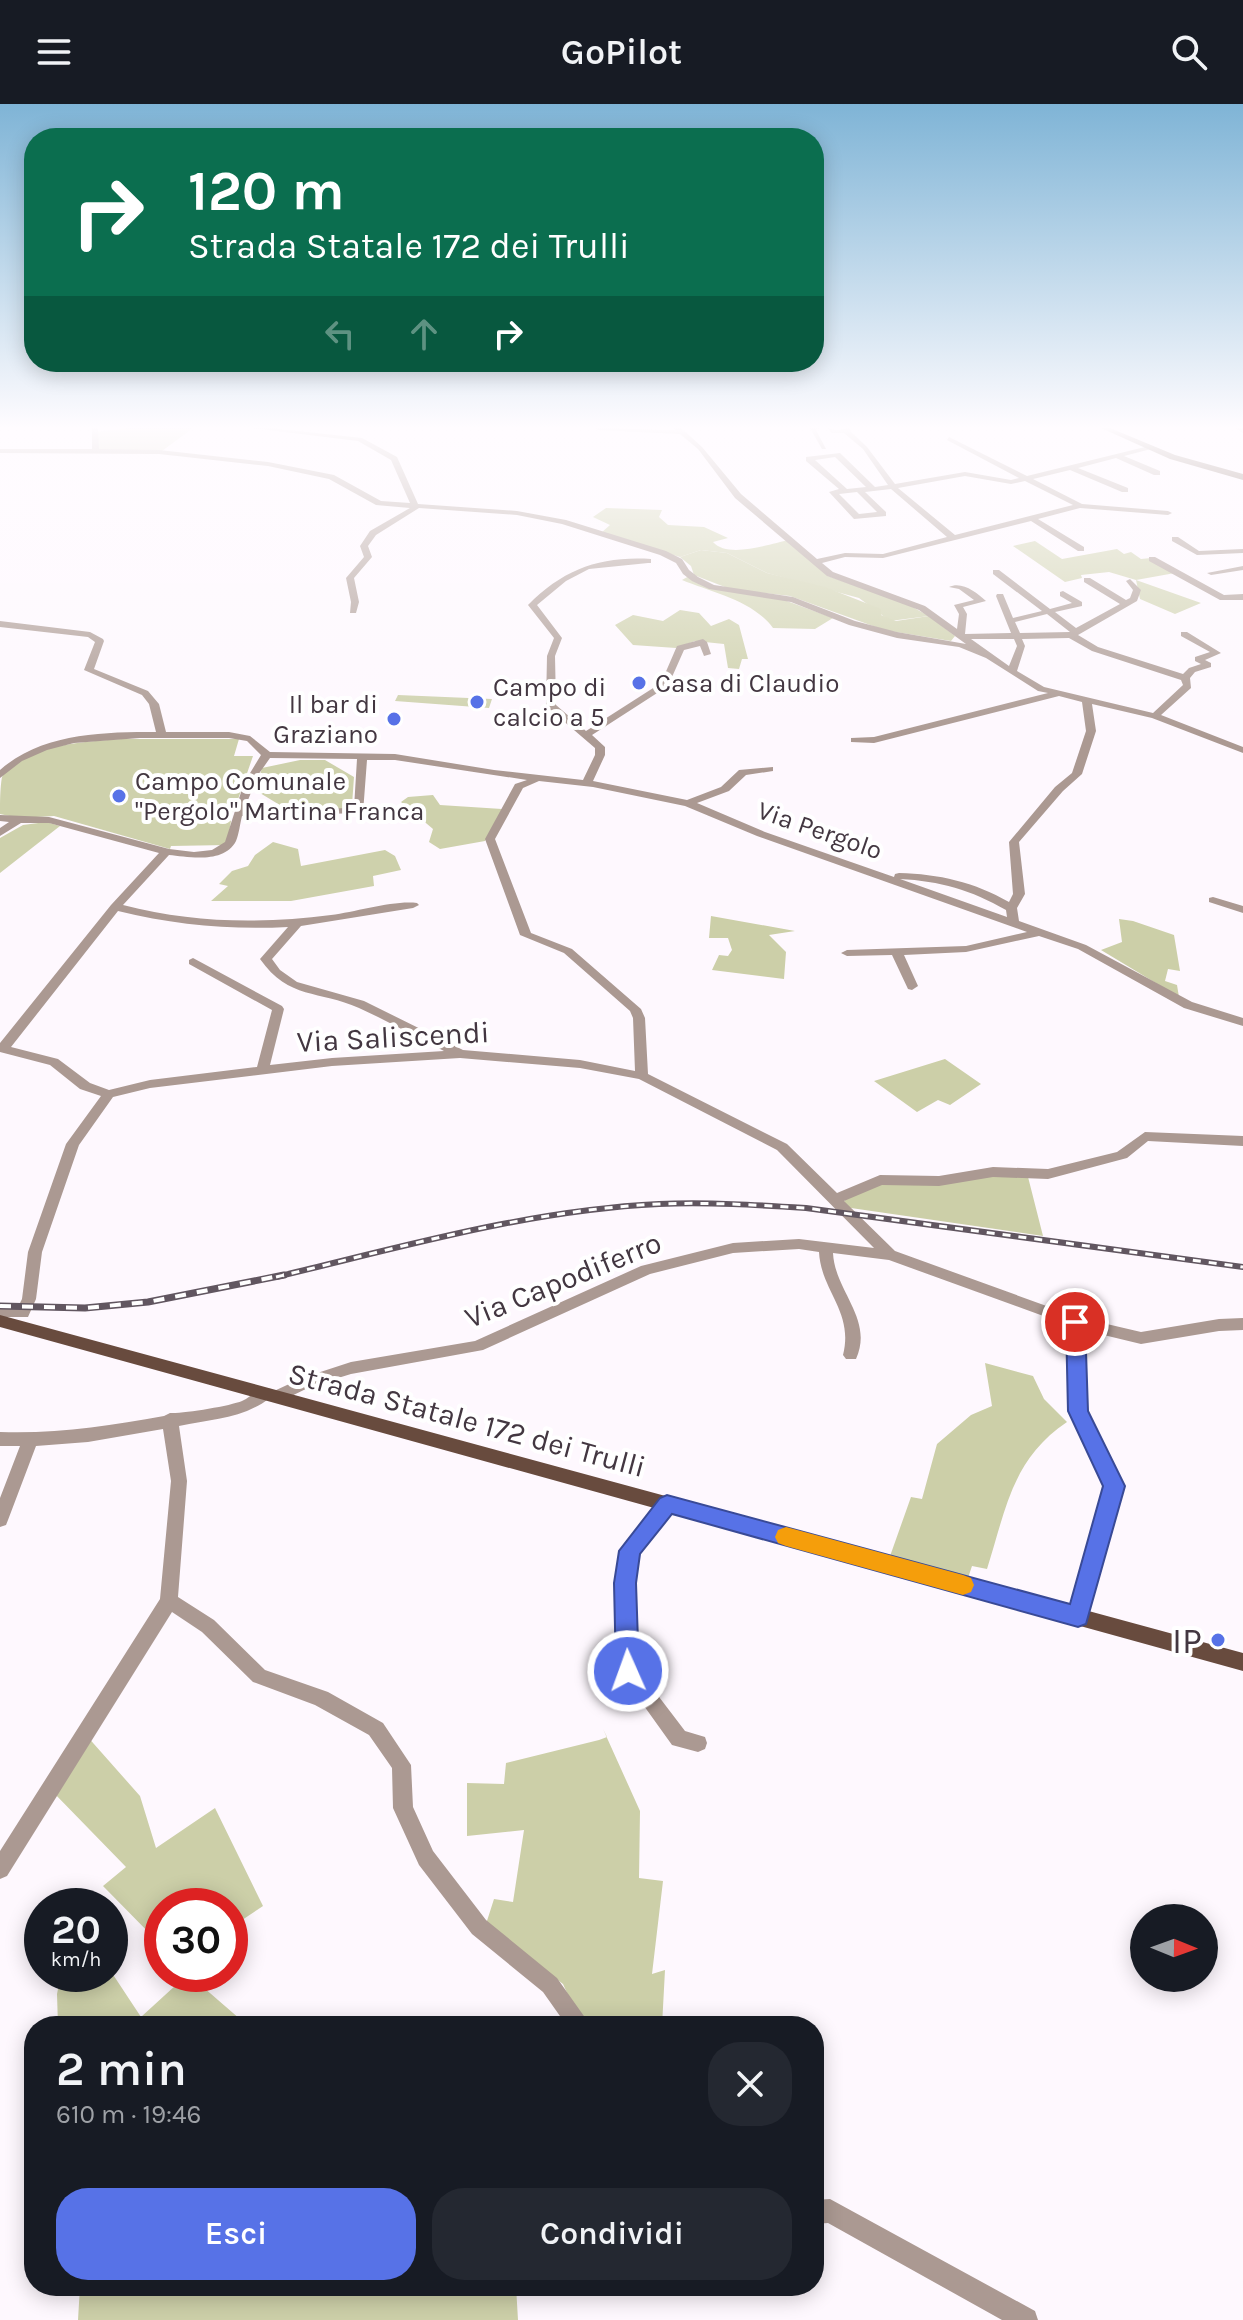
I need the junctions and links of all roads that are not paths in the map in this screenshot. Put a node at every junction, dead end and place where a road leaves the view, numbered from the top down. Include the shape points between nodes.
1 (376, 531) edge
2 (593, 531) edge
3 (779, 531) edge
4 (945, 531) edge
5 (981, 531) edge
6 (1053, 531) edge
7 (953, 538) junction
8 (1175, 539) dead end
9 (1081, 549) dead end
10 (1243, 551) edge
11 (1152, 559) dead end
12 (648, 561) dead end
13 (815, 562) junction
14 (1243, 568) edge
15 (996, 572) dead end
16 (1211, 573) dead end
17 (1087, 580) dead end
18 (1130, 581) dead end
19 (953, 587) dead end
20 (1063, 594) dead end
21 (1000, 596) dead end
22 (1243, 597) edge
23 (1126, 604) junction
24 (353, 611) dead end
25 (1047, 612) junction
26 (1010, 621) junction
27 (0, 624) edge
28 (1074, 634) junction
29 (1184, 634) dead end
30 (1017, 637) junction
31 (966, 639) junction
32 (707, 654) dead end
33 (1012, 672) junction
34 (1185, 678) junction
35 (1056, 694) junction
36 (1087, 701) junction
37 (1155, 716) junction
38 (586, 735) junction
39 (162, 736) junction
40 (854, 740) dead end
41 (1243, 750) edge
42 (267, 755) junction
43 (362, 757) junction
44 (769, 769) dead end
45 (494, 773) junction
46 (0, 775) edge
47 (551, 779) junction
48 (587, 783) junction
49 (519, 786) junction
50 (688, 803) junction
51 (238, 813) junction
52 (0, 818) edge
53 (17, 821) junction
54 (0, 833) edge
55 (166, 852) junction
56 (883, 875) junction
57 (1213, 900) dead end
58 (413, 905) dead end
59 (115, 907) junction
60 (1243, 910) edge
61 (1012, 915) junction
62 (296, 925) junction
63 (1042, 932) junction
64 (847, 953) dead end
65 (897, 953) junction
66 (193, 962) dead end
67 (912, 986) dead end
68 (1243, 1022) edge
69 (2, 1048) edge
70 (460, 1054) junction
71 (262, 1072) junction
72 (642, 1076) junction
73 (109, 1094) junction
74 (1243, 1141) edge
75 (834, 1200) junction
76 (826, 1247) junction
77 (890, 1255) junction
78 (0, 1311) edge
79 (0, 1321) edge
80 (1075, 1322) junction
81 (1243, 1324) edge
82 (851, 1355) dead end
83 (271, 1395) junction
84 (170, 1419) junction
85 (0, 1439) edge
86 (30, 1441) junction
87 (667, 1504) junction
88 (0, 1520) edge
89 (169, 1601) junction
90 (1078, 1617) junction
91 (1243, 1662) edge
92 (698, 1743) dead end
93 (0, 1869) edge
94 (573, 2016) edge
95 (824, 2211) edge
96 (1026, 2320) edge

1 - 24 street via 364,546 368,557 350,578
2 - 31 street via 663,553 712,587 793,600 878,630 948,642
3 - 13 street
4 - 7 street
5 - 7 street
6 - 9 street
7 - 13 street via 883,556 845,555
8 - 10 street via 1197,553
11 - 22 street via 1223,598
12 - 38 street via 584,568 532,605 558,638 551,656 551,706
13 - 31 street via 842,581 922,608
14 - 16 street
15 - 25 street
17 - 23 street
18 - 23 street via 1137,595
19 - 31 street via 982,601 958,605
20 - 25 street via 1079,604
21 - 26 street
23 - 28 street
25 - 26 street
25 - 28 street
26 - 30 street
27 - 39 street via 90,635 100,641 89,670 145,693 154,704
28 - 30 street
28 - 34 street via 1095,649
29 - 34 street via 1217,653 1198,659 1208,665
30 - 31 street
30 - 33 street via 1021,646
31 - 33 street
32 - 38 street via 703,642 680,648 665,684
33 - 35 street
34 - 37 street via 1188,686
35 - 36 street
35 - 40 street via 874,740
36 - 37 street
36 - 61 street via 1091,731 1077,774 1014,842 1019,894
37 - 41 street
38 - 48 street via 601,751
39 - 42 street, Via Pergolo via 242,737
39 - 46 street, Via Pergolo via 52,746 18,759
42 - 43 street, Via Pergolo
42 - 51 street
43 - 45 street, Via Pergolo
43 - 51 street via 359,811
44 - 50 street via 743,772 725,789
45 - 47 street, Via Pergolo
45 - 49 street
47 - 48 street, Via Pergolo
47 - 49 street
48 - 50 street, Via Pergolo
49 - 72 street via 490,843 520,927 526,935 568,951 635,1009
50 - 56 street, Via Pergolo
51 - 55 street via 225,849
52 - 53 street
53 - 54 street
53 - 55 street via 48,820
55 - 59 street
56 - 61 street, Via Pergolo
56 - 61 street via 975,886
57 - 60 street
58 - 62 street
59 - 62 street via 167,922
59 - 69 street
61 - 63 street, Via Pergolo
62 - 70 street via 266,959 276,973 293,985 360,1004
63 - 65 street via 966,949
63 - 68 street, Via Pergolo via 1114,962 1188,1005
64 - 65 street
65 - 67 street
66 - 71 street via 278,1009
69 - 73 street via 54,1062 85,1086
70 - 71 street, Via Saliscendi
70 - 72 street, Via Saliscendi via 580,1064
71 - 73 street, Via Saliscendi via 150,1084
72 - 75 street, Via Saliscendi via 782,1147
73 - 78 street via 73,1144 35,1252 26,1306 19,1315
74 - 75 street via 1145,1136 1122,1155 1048,1174 880,1180
75 - 77 street, Via Saliscendi
76 - 77 street, Via Capodiferro
76 - 82 street via 824,1263 852,1314 856,1343
76 - 83 street, Via Capodiferro via 733,1248 690,1258 646,1270 478,1346 351,1368
77 - 80 street, Via Capodiferro
79 - 83 main road, Strada Statale 172 dei Trulli
80 - 81 street, Via Capodiferro via 1141,1338
80 - 90 street via 1078,1411 1114,1486
83 - 84 street, Via Capodiferro via 241,1408
83 - 87 main road, Strada Statale 172 dei Trulli
84 - 86 street, Via Capodiferro
84 - 89 street via 179,1481
85 - 86 street, Via Capodiferro
86 - 88 street
87 - 90 main road, Strada Statale 172 dei Trulli
87 - 92 street via 630,1551 625,1583 628,1671 679,1739
89 - 93 street
89 - 94 street via 208,1626 259,1676 321,1698 376,1729 401,1765 403,1808 426,1858 479,1927 550,1985
90 - 91 main road, Strada Statale 172 dei Trulli
95 - 96 street

